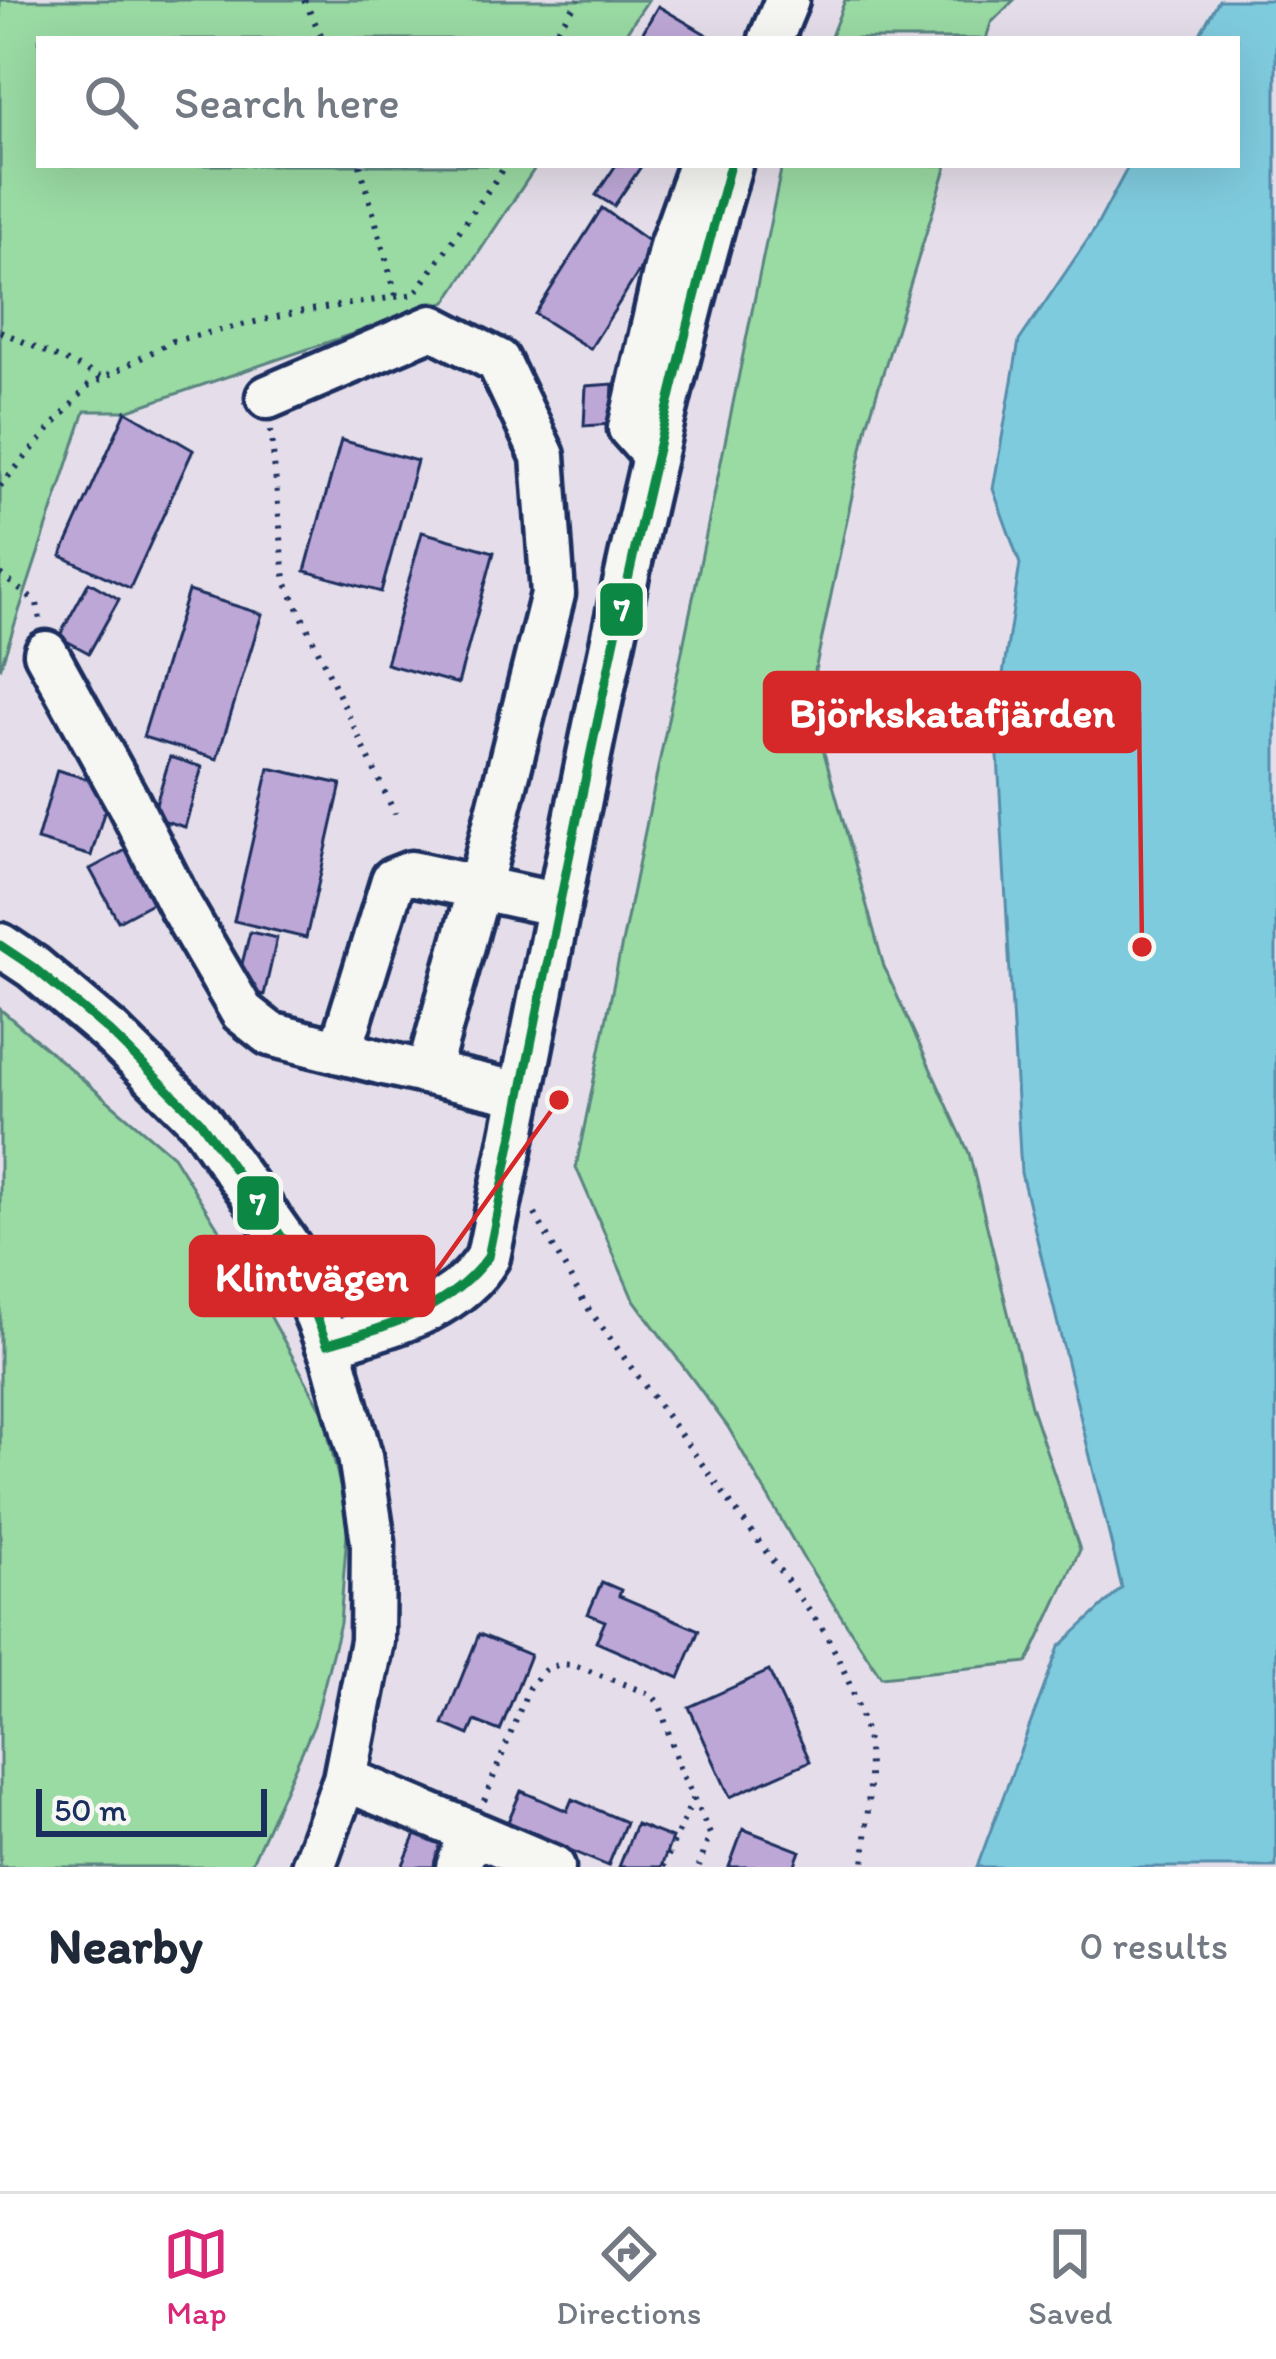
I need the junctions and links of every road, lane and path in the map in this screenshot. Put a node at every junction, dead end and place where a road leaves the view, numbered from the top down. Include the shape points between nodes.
1 (304, 0) edge
2 (579, 0) edge
3 (787, 0) edge
4 (322, 36) edge
5 (552, 36) edge
6 (772, 36) edge
7 (361, 168) edge
8 (504, 168) edge
9 (699, 168) edge
10 (729, 168) edge
11 (396, 296) junction
12 (0, 331) edge
13 (103, 378) junction
14 (268, 397) joint
15 (653, 454) junction
16 (0, 486) edge
17 (0, 574) edge
18 (46, 653) joint
19 (395, 814) dead end
20 (479, 888) junction
21 (560, 904) junction
22 (0, 945) edge
23 (340, 1052) junction
24 (428, 1072) junction
25 (521, 1094) junction
26 (530, 1204) dead end
27 (327, 1344) junction
28 (345, 1779) junction
29 (693, 1799) junction
30 (465, 1850) edge
31 (313, 1867) edge
32 (553, 1867) edge
33 (663, 1867) edge
34 (700, 1867) edge
35 (864, 1867) edge

1 - 4 path
2 - 5 path
3 - 6 street
7 - 11 path
8 - 11 path via 415,294
9 - 15 street via 671,246 629,428
10 - 15 street
11 - 13 path via 173,341
12 - 13 path
13 - 16 path
14 - 19 path via 285,580
14 - 20 street via 432,327 498,362 544,455 553,593
15 - 21 street
17 - 18 path via 37,603
18 - 23 street via 242,1012 270,1034
20 - 21 street
20 - 23 street via 412,873 393,880
20 - 24 street
21 - 25 street
22 - 27 street via 110,1032 200,1121 289,1246
23 - 24 street
24 - 25 street
25 - 27 street via 480,1270 444,1301
26 - 35 path via 585,1304 843,1666 867,1742
27 - 28 street via 360,1456 374,1555 372,1641
28 - 30 street
28 - 31 street
29 - 30 path via 656,1699 560,1664 529,1687
29 - 33 path
29 - 34 path via 710,1834
30 - 32 street

